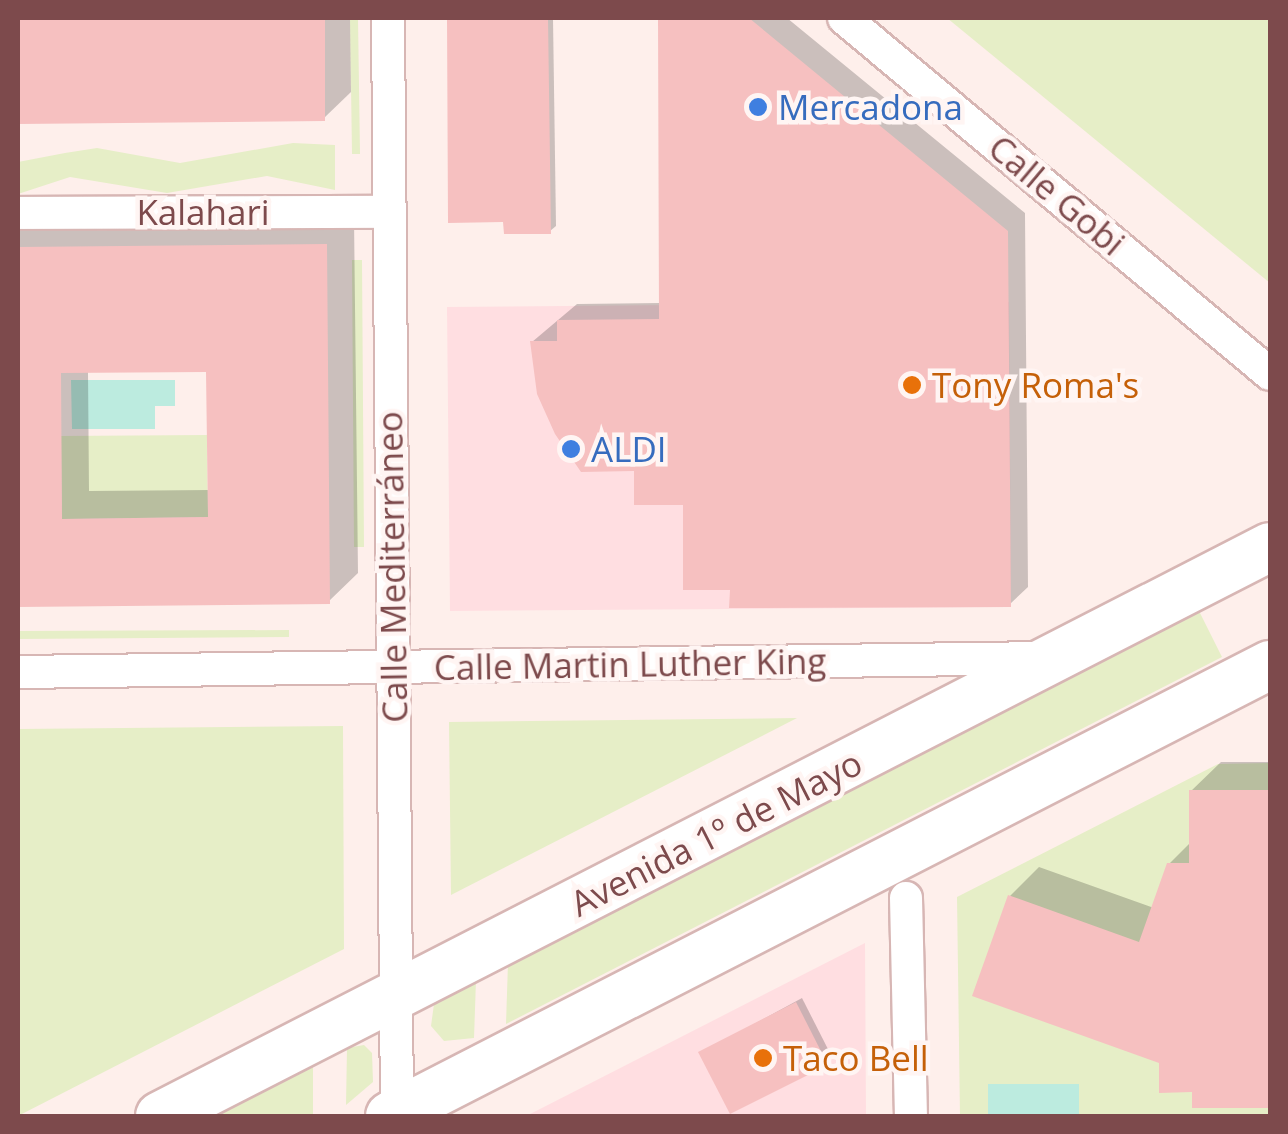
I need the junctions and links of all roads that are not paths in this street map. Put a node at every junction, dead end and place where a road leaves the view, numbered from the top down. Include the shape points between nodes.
1 (388, 18) edge
2 (844, 18) edge
3 (388, 212) junction
4 (18, 213) edge
5 (1270, 374) edge
6 (1270, 547) edge
7 (1063, 658) junction
8 (1270, 665) edge
9 (394, 666) junction
10 (18, 672) edge
11 (906, 898) dead end
12 (396, 998) junction
13 (395, 1115) edge
14 (160, 1116) edge
15 (911, 1116) edge

1 - 3 street, Calle Mediterráneo
2 - 5 street, Calle Gobi
3 - 4 street, Kalahari
3 - 9 street, Calle Mediterráneo
6 - 7 street, Avenida 1º de Mayo
7 - 9 street, Calle Martin Luther King
7 - 12 street, Avenida 1º de Mayo
8 - 13 street
9 - 10 street, Calle Martin Luther King
9 - 12 street, Calle Mediterráneo
11 - 15 street
12 - 13 street, Calle Mediterráneo
12 - 14 street, Avenida 1º de Mayo

